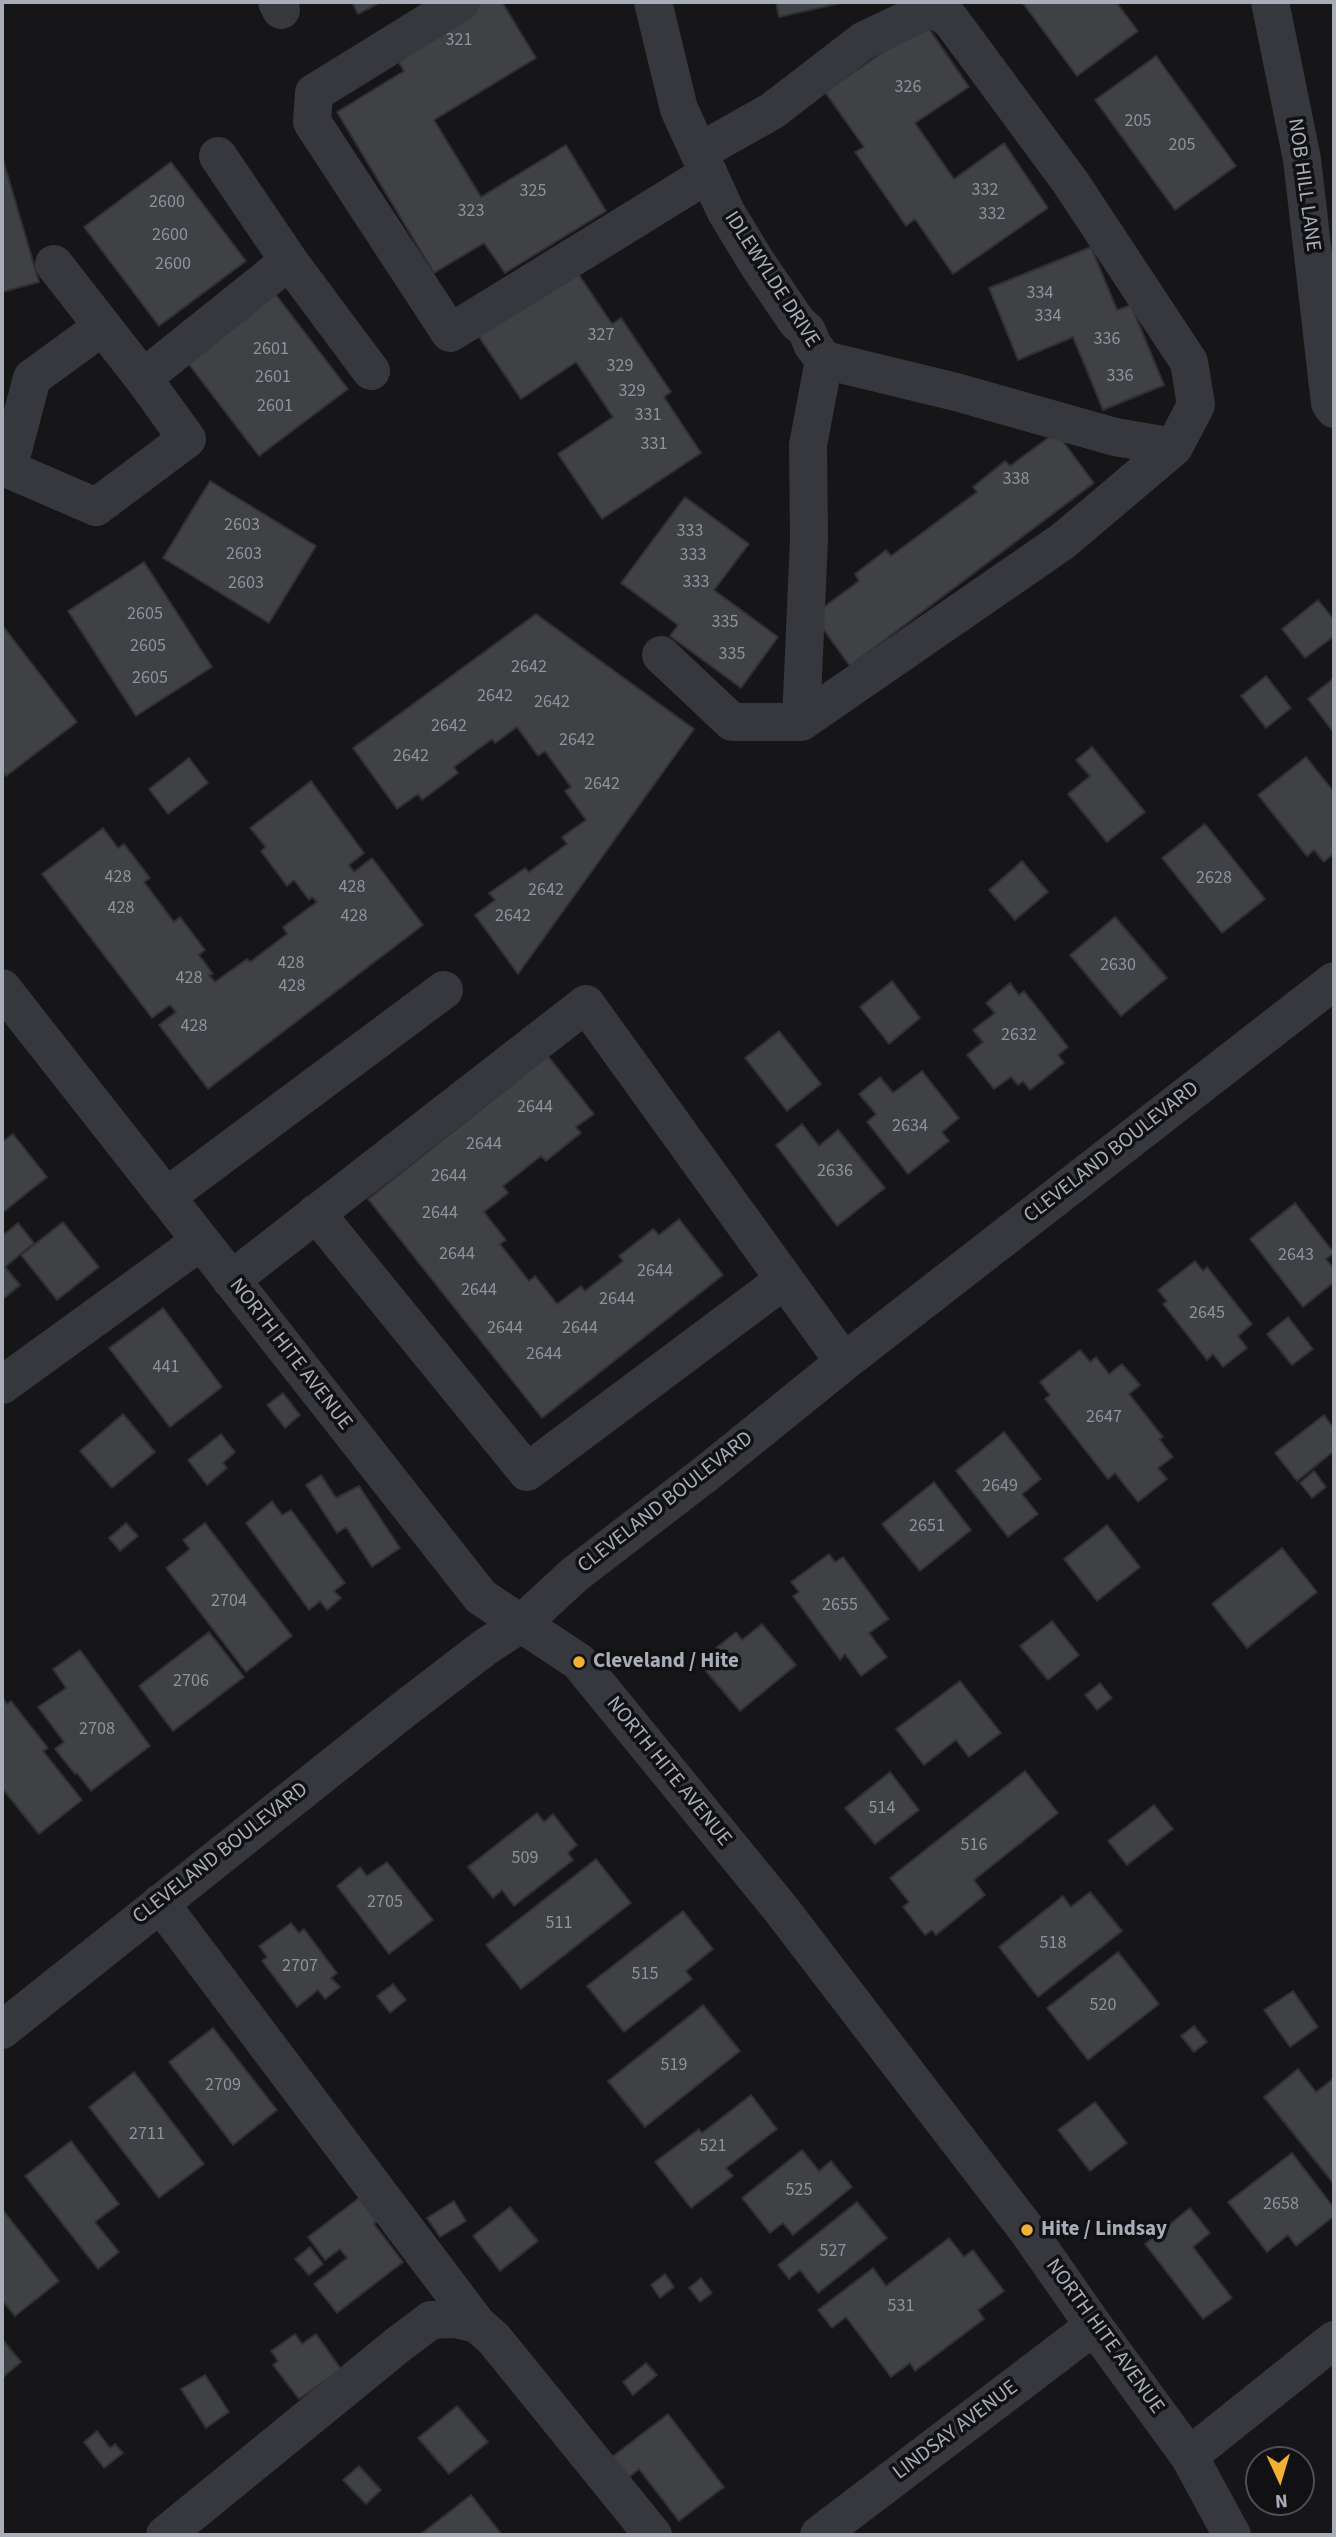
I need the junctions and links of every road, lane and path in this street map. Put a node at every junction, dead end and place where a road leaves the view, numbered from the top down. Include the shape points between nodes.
1 (461, 2) edge
2 (653, 2) edge
3 (1270, 2) edge
4 (218, 156) dead end
5 (704, 163) junction
6 (289, 261) junction
7 (54, 264) dead end
8 (103, 327) junction
9 (824, 360) junction
10 (371, 371) dead end
11 (143, 378) junction
12 (1333, 405) edge
13 (1174, 447) junction
14 (5, 472) edge
15 (661, 655) dead end
16 (801, 722) junction
17 (1334, 981) edge
18 (2, 988) edge
19 (444, 990) dead end
20 (166, 1197) junction
21 (316, 1213) junction
22 (201, 1241) junction
23 (231, 1280) junction
24 (784, 1280) junction
25 (844, 1362) junction
26 (2, 1385) edge
27 (522, 1623) junction
28 (160, 1902) junction
29 (2, 2030) edge
30 (477, 2324) junction
31 (1094, 2326) junction
32 (1334, 2340) edge
33 (1189, 2456) junction
34 (165, 2535) edge
35 (653, 2535) edge
36 (818, 2535) edge
37 (1232, 2535) edge

1 - 5 street via 314,93 312,122 450,334
2 - 5 street, IDLEWYLDE DRIVE via 679,109
3 - 12 street, NOB HILL LANE via 1302,159
4 - 6 street
5 - 9 street, IDLEWYLDE DRIVE via 726,212
5 - 13 street via 863,41 932,8 950,19 1071,183 1189,362 1196,405
6 - 10 street
6 - 11 street
7 - 8 street
8 - 11 street
8 - 14 street via 32,378
9 - 13 street via 1115,437
9 - 16 street via 808,445
11 - 14 street via 187,439 96,507
13 - 16 street via 1063,541
15 - 16 street via 732,722
17 - 25 street, CLEVELAND BOULEVARD
18 - 20 street, NORTH HITE AVENUE
19 - 20 street
20 - 22 street, NORTH HITE AVENUE
21 - 23 street
21 - 24 street via 527,1472
21 - 24 street via 586,1003
22 - 23 street, NORTH HITE AVENUE
22 - 26 street
23 - 27 street, NORTH HITE AVENUE via 481,1597
24 - 25 street
25 - 27 street, CLEVELAND BOULEVARD via 574,1575
27 - 28 street, CLEVELAND BOULEVARD
27 - 31 street, NORTH HITE AVENUE via 579,1662 780,1908 1027,2230
28 - 29 street, CLEVELAND BOULEVARD
28 - 30 street
30 - 34 street via 431,2320
30 - 35 street
31 - 33 street, NORTH HITE AVENUE
31 - 36 street, LINDSAY AVENUE
32 - 33 street
33 - 37 street, NORTH HITE AVENUE

